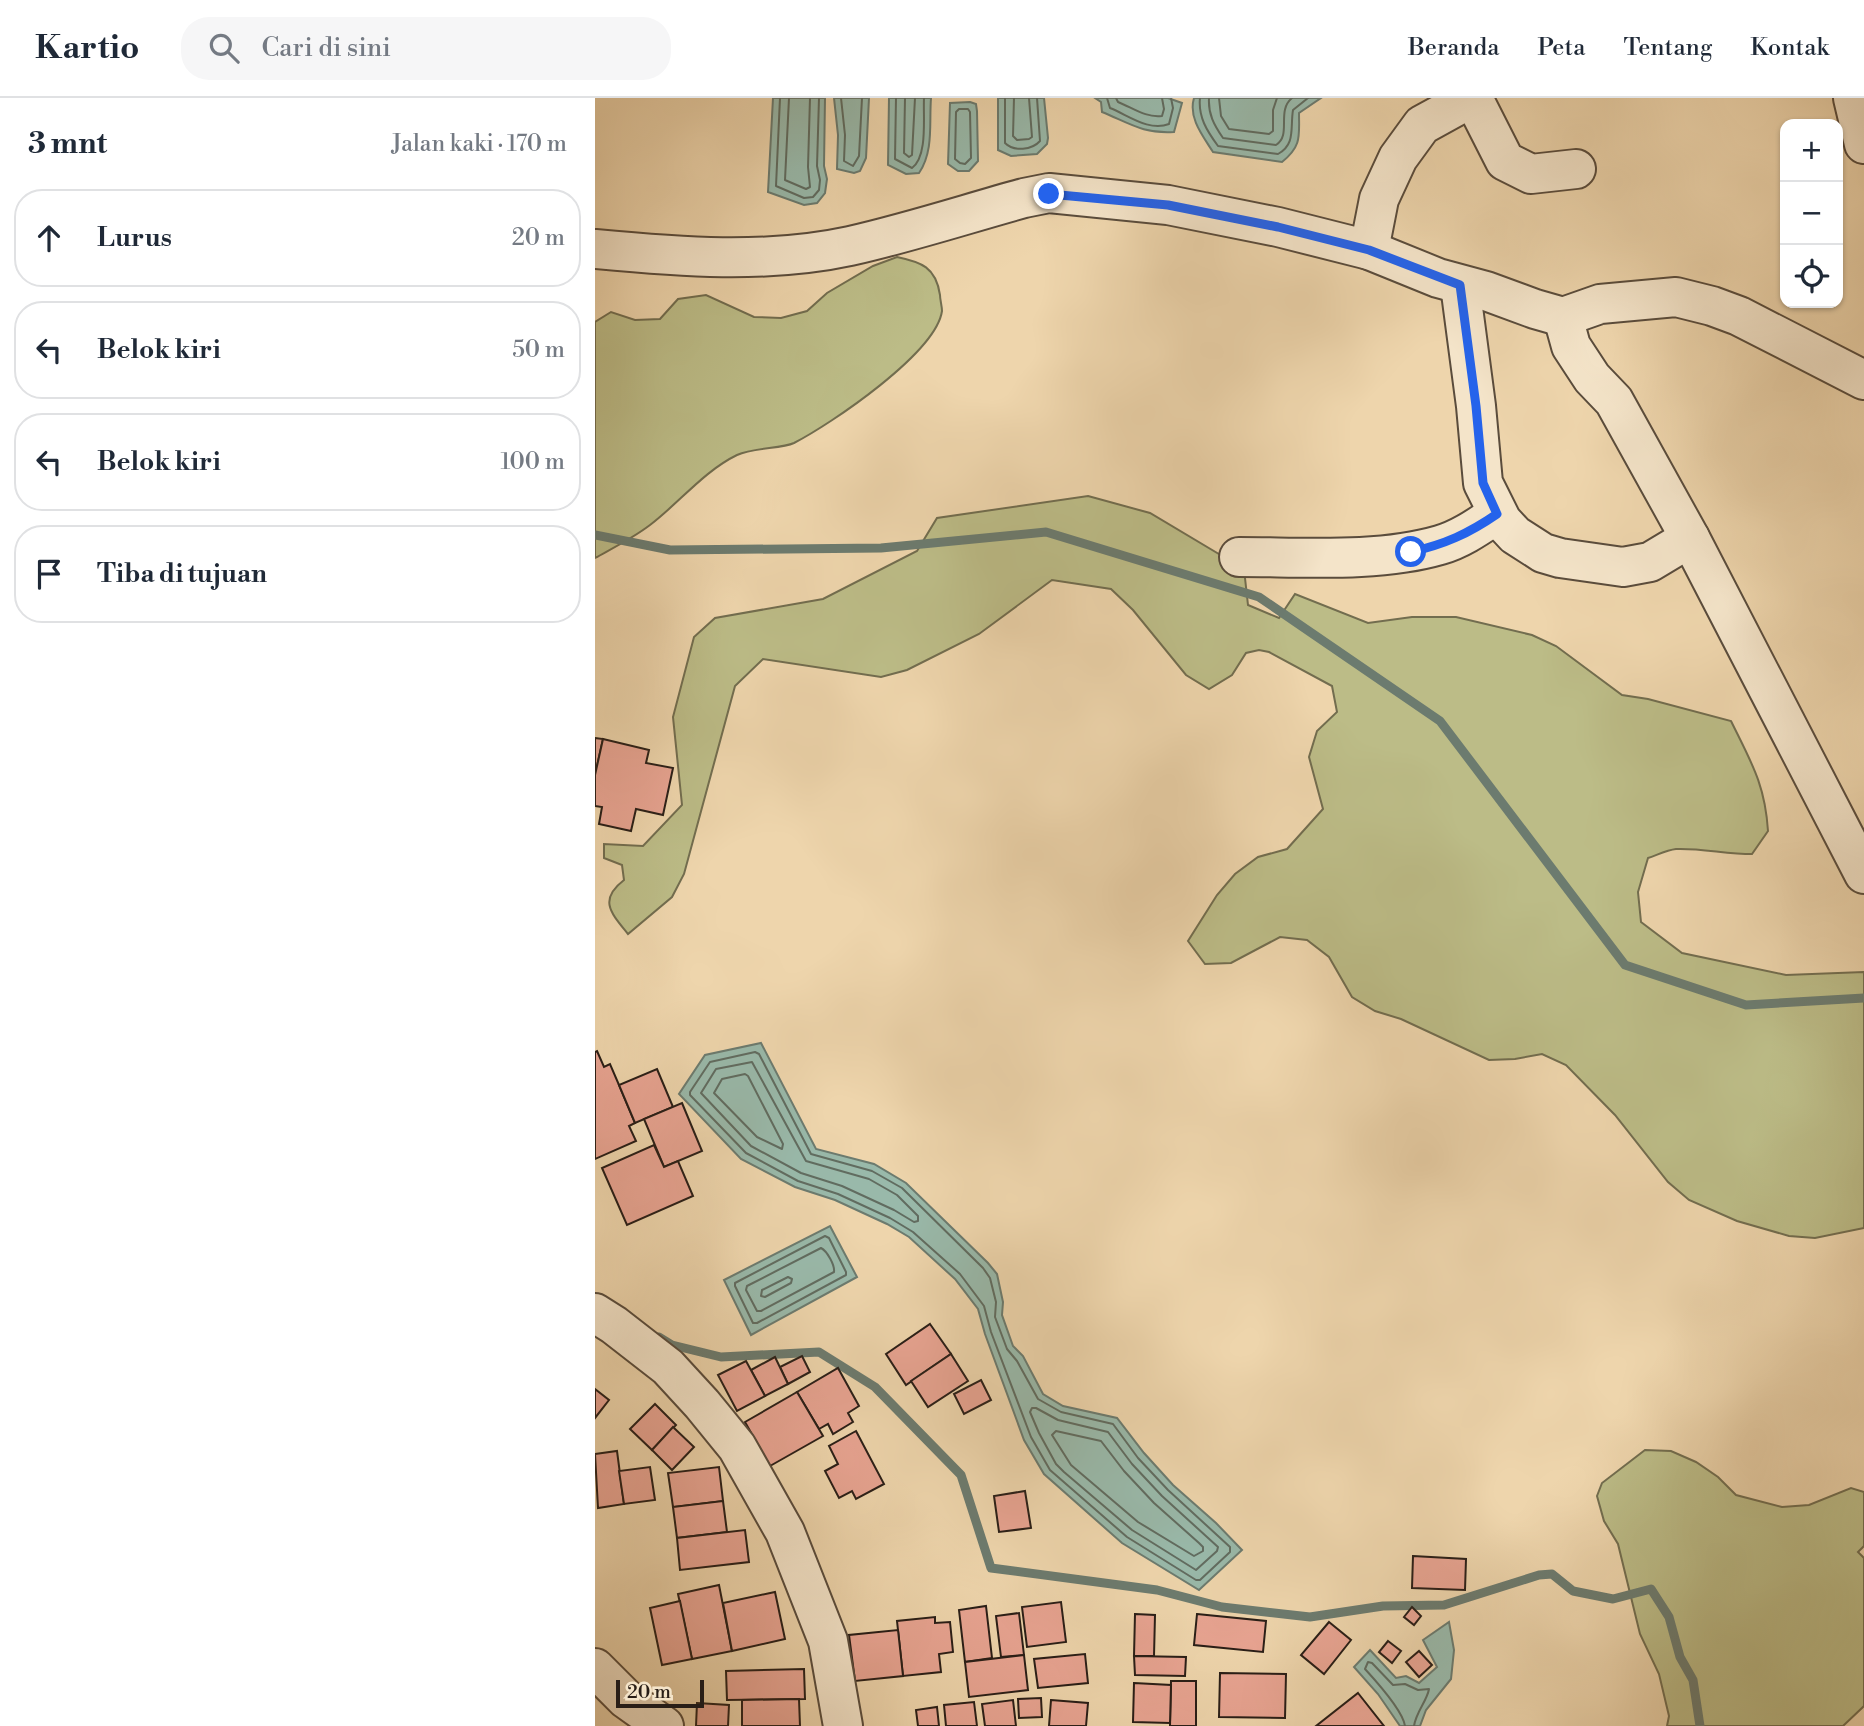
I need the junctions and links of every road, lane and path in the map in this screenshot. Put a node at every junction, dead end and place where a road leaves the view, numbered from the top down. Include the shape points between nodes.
1 (1853, 98) edge
2 (1463, 100) edge
3 (1864, 144) edge
4 (1576, 169) dead end
5 (595, 249) edge
6 (1369, 250) junction
7 (1460, 285) junction
8 (1563, 317) junction
9 (1864, 380) edge
10 (1497, 514) junction
11 (1690, 538) junction
12 (1239, 557) dead end
13 (1864, 874) edge
14 (595, 1313) edge
15 (595, 1668) edge
16 (664, 1726) edge
17 (843, 1726) edge

1 - 3 street
2 - 4 street via 1505,161 1531,174
2 - 6 street via 1422,125 1398,158 1379,199
5 - 6 street via 760,257 800,253 849,246 1049,194 1168,205
6 - 7 street
7 - 8 street
7 - 10 street via 1483,483
8 - 9 street via 1600,304 1676,297 1739,316
8 - 11 street via 1571,346 1614,401
10 - 11 street via 1515,535 1543,553 1623,567 1650,562
10 - 12 street via 1464,536 1411,552
11 - 13 street
14 - 17 street via 668,1367 737,1447 785,1532 828,1641
15 - 16 street via 626,1699

